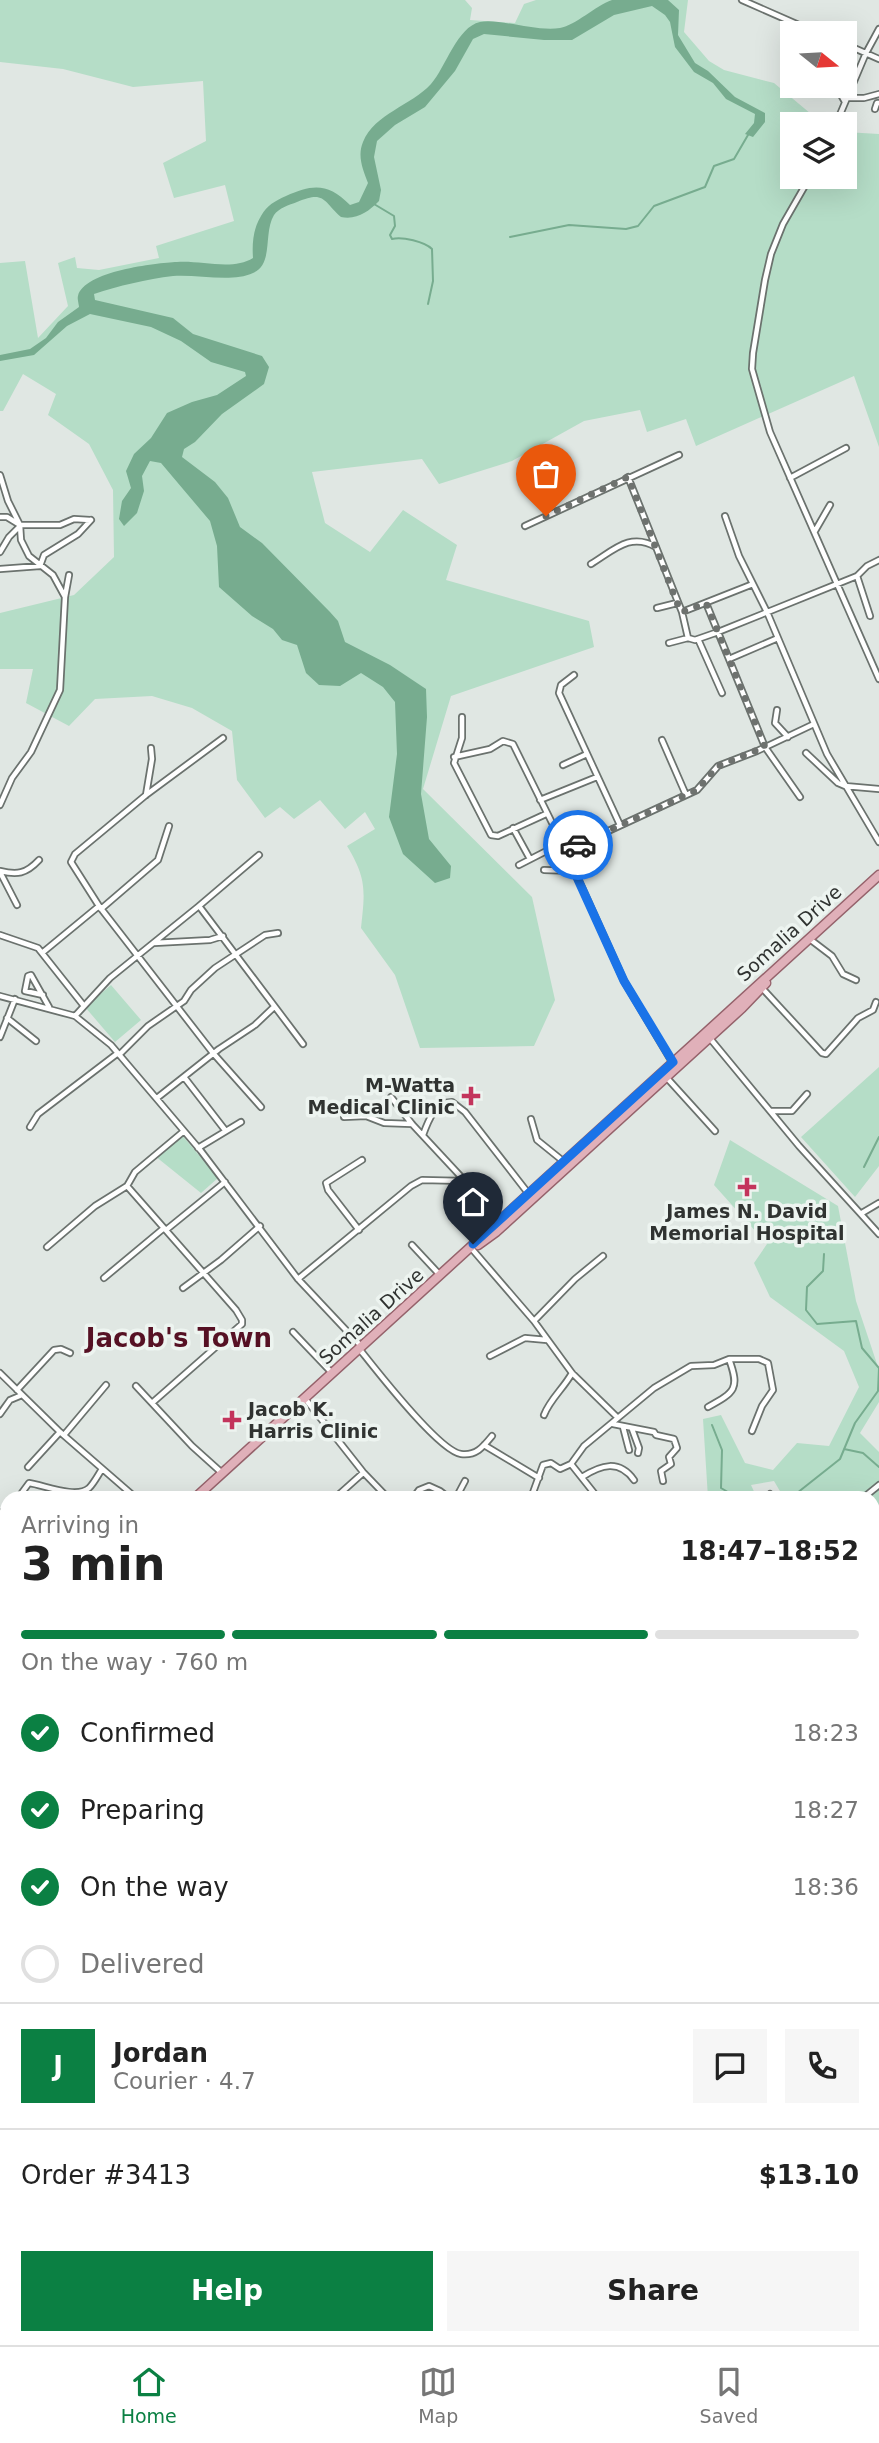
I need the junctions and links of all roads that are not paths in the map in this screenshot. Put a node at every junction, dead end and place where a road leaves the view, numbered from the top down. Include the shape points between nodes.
1 (742, 0) edge
2 (790, 21) edge
3 (879, 29) edge
4 (858, 50) edge
5 (866, 53) junction
6 (879, 59) edge
7 (858, 73) edge
8 (879, 94) edge
9 (846, 100) joint
10 (879, 103) edge
11 (875, 109) dead end
12 (841, 112) edge
13 (803, 189) edge
14 (846, 448) dead end
15 (678, 455) dead end
16 (0, 475) edge
17 (628, 477) junction
18 (790, 478) junction
19 (830, 505) dead end
20 (725, 516) dead end
21 (0, 517) edge
22 (20, 525) junction
23 (525, 526) dead end
24 (815, 532) junction
25 (656, 548) junction
26 (0, 552) edge
27 (879, 560) edge
28 (591, 564) dead end
29 (40, 566) junction
30 (0, 569) edge
31 (69, 575) dead end
32 (857, 576) junction
33 (837, 583) junction
34 (754, 584) junction
35 (65, 597) junction
36 (677, 603) junction
37 (706, 603) junction
38 (657, 608) dead end
39 (682, 612) junction
40 (767, 612) junction
41 (870, 616) dead end
42 (718, 632) junction
43 (688, 638) junction
44 (778, 638) junction
45 (698, 639) junction
46 (669, 643) dead end
47 (729, 659) junction
48 (574, 675) dead end
49 (879, 679) edge
50 (722, 693) dead end
51 (777, 710) dead end
52 (462, 717) dead end
53 (814, 724) junction
54 (788, 737) junction
55 (223, 738) dead end
56 (662, 740) dead end
57 (765, 747) junction
58 (151, 748) dead end
59 (806, 753) dead end
60 (587, 754) junction
61 (454, 757) junction
62 (563, 765) dead end
63 (597, 777) junction
64 (845, 786) junction
65 (879, 789) edge
66 (146, 795) junction
67 (686, 795) junction
68 (800, 797) dead end
69 (540, 800) junction
70 (0, 805) edge
71 (546, 814) junction
72 (620, 825) junction
73 (169, 826) dead end
74 (513, 828) junction
75 (879, 842) edge
76 (562, 843) junction
77 (565, 851) junction
78 (259, 855) dead end
79 (530, 859) junction
80 (38, 860) dead end
81 (519, 865) dead end
82 (544, 870) dead end
83 (0, 871) edge
84 (574, 871) junction
85 (879, 875) edge
86 (879, 881) edge
87 (17, 905) dead end
88 (199, 906) junction
89 (100, 907) junction
90 (167, 932) junction
91 (278, 933) dead end
92 (0, 935) edge
93 (223, 936) junction
94 (811, 940) junction
95 (175, 941) junction
96 (154, 943) junction
97 (42, 953) junction
98 (138, 954) junction
99 (235, 954) junction
100 (856, 980) dead end
101 (761, 987) junction
102 (43, 995) junction
103 (0, 996) edge
104 (15, 999) junction
105 (876, 1002) dead end
106 (84, 1006) junction
107 (178, 1007) junction
108 (274, 1007) junction
109 (49, 1008) junction
110 (75, 1016) junction
111 (7, 1018) junction
112 (707, 1035) junction
113 (0, 1037) edge
114 (36, 1041) dead end
115 (303, 1044) dead end
116 (214, 1053) junction
117 (119, 1054) junction
118 (673, 1062) junction
119 (184, 1077) junction
120 (666, 1077) junction
121 (807, 1094) dead end
122 (391, 1097) dead end
123 (157, 1098) junction
124 (261, 1107) dead end
125 (771, 1111) junction
126 (344, 1117) dead end
127 (531, 1119) dead end
128 (241, 1122) dead end
129 (412, 1124) junction
130 (30, 1127) dead end
131 (225, 1130) junction
132 (184, 1131) junction
133 (715, 1131) dead end
134 (423, 1135) junction
135 (198, 1148) junction
136 (362, 1160) dead end
137 (564, 1162) junction
138 (465, 1181) junction
139 (225, 1182) junction
140 (127, 1186) junction
141 (528, 1193) junction
142 (879, 1203) edge
143 (860, 1211) junction
144 (260, 1226) junction
145 (493, 1226) junction
146 (165, 1229) junction
147 (359, 1230) junction
148 (879, 1234) edge
149 (412, 1245) dead end
150 (47, 1247) dead end
151 (472, 1249) junction
152 (603, 1256) dead end
153 (204, 1272) junction
154 (440, 1275) junction
155 (104, 1278) dead end
156 (298, 1279) junction
157 (183, 1288) dead end
158 (534, 1321) junction
159 (293, 1332) dead end
160 (548, 1340) junction
161 (362, 1349) junction
162 (69, 1353) dead end
163 (490, 1356) dead end
164 (729, 1359) junction
165 (0, 1373) edge
166 (332, 1373) junction
167 (572, 1373) junction
168 (106, 1385) dead end
169 (136, 1386) dead end
170 (18, 1390) junction
171 (23, 1395) junction
172 (307, 1401) junction
173 (152, 1403) junction
174 (708, 1407) dead end
175 (0, 1414) edge
176 (544, 1415) dead end
177 (618, 1418) junction
178 (612, 1424) junction
179 (623, 1427) junction
180 (632, 1428) junction
181 (752, 1431) dead end
182 (62, 1434) junction
183 (492, 1436) dead end
184 (484, 1446) junction
185 (629, 1450) dead end
186 (638, 1452) dead end
187 (571, 1464) junction
188 (28, 1466) dead end
189 (102, 1469) junction
190 (363, 1472) junction
191 (222, 1474) junction
192 (582, 1477) junction
193 (539, 1478) junction
194 (634, 1480) dead end
195 (466, 1481) dead end
196 (663, 1481) dead end
197 (22, 1491) edge
198 (58, 1491) edge
199 (82, 1491) edge
200 (127, 1491) edge
201 (203, 1491) edge
202 (210, 1491) edge
203 (343, 1491) edge
204 (381, 1491) edge
205 (418, 1491) edge
206 (437, 1491) edge
207 (460, 1491) edge
208 (534, 1491) edge
209 (593, 1491) edge

1 - 2 street
3 - 5 street
4 - 5 street
5 - 6 street
5 - 7 street
8 - 9 street
9 - 12 street
10 - 11 street
13 - 18 street via 771,254 752,369 770,432
14 - 18 street
15 - 17 street
16 - 22 street
17 - 23 street
17 - 25 street
18 - 24 street
19 - 24 street
20 - 34 street
21 - 22 street
22 - 26 street
22 - 29 street via 26,550
22 - 29 street via 91,520 44,555
24 - 33 street
25 - 28 street via 630,541
25 - 36 street
27 - 32 street
29 - 30 street
29 - 35 street via 53,575
31 - 35 street
32 - 33 street
32 - 41 street
33 - 40 street
33 - 49 street
34 - 37 street
34 - 40 street
35 - 70 street via 60,690
36 - 38 street
36 - 39 street
37 - 39 street
37 - 42 street
39 - 43 street
40 - 42 street
40 - 44 street
42 - 45 street
42 - 47 street
43 - 45 street
43 - 46 street
44 - 47 street
44 - 53 street
45 - 50 street
47 - 57 street
48 - 60 street via 561,685 559,693
51 - 54 street via 775,723
52 - 61 street via 462,738
53 - 54 street
53 - 64 street
54 - 57 street
55 - 66 street
56 - 67 street
57 - 67 street via 718,766 700,788
57 - 68 street
58 - 66 street
59 - 64 street
60 - 62 street
60 - 63 street
61 - 69 street via 510,741
61 - 74 street via 491,835
63 - 69 street
63 - 72 street
64 - 65 street
64 - 75 street
66 - 89 street via 71,859
67 - 72 street
69 - 71 street
71 - 74 street
71 - 76 street
72 - 77 street
73 - 89 street via 158,860
74 - 79 street
76 - 77 street
76 - 79 street
77 - 84 street
78 - 88 street
79 - 81 street
80 - 83 street via 18,874
82 - 84 street
83 - 87 street
84 - 118 street via 624,981
85 - 112 main road, Somalia Drive
86 - 94 main road, Somalia Drive
88 - 90 street
88 - 93 street
89 - 97 street
89 - 98 street
90 - 95 street
90 - 96 street
91 - 99 street via 265,935
92 - 97 street
93 - 95 street
93 - 99 street
94 - 100 street via 832,956 843,974
94 - 101 main road, Somalia Drive
95 - 96 street
96 - 98 street
97 - 106 street
98 - 106 street
98 - 107 street
99 - 107 street
99 - 108 street
101 - 105 street via 826,1054
101 - 112 main road, Somalia Drive
102 - 102 street via 32,975 27,976 25,991
102 - 109 street
103 - 104 street
104 - 109 street
104 - 111 street
106 - 110 street
107 - 116 street
107 - 117 street via 148,1026
108 - 115 street
108 - 116 street
109 - 110 street
110 - 117 street
111 - 113 street
111 - 114 street
112 - 118 main road, Somalia Drive
112 - 120 main road, Somalia Drive
112 - 125 street
116 - 119 street
116 - 124 street
117 - 123 street
117 - 130 street via 38,1114
118 - 137 main road, Somalia Drive
119 - 123 street
119 - 131 street
120 - 133 street
120 - 151 main road, Somalia Drive via 496,1233
121 - 125 street via 792,1111
122 - 129 street
123 - 132 street
125 - 143 street
126 - 129 street
127 - 137 street via 537,1140
128 - 131 street
129 - 134 street
131 - 135 street
132 - 135 street
132 - 140 street via 135,1172
134 - 138 street
134 - 141 street via 436,1110 452,1102
135 - 139 street
136 - 147 street via 326,1183
137 - 141 main road, Somalia Drive
138 - 145 street
138 - 147 street via 422,1180
139 - 144 street
139 - 146 street
140 - 146 street
140 - 150 street
141 - 145 main road, Somalia Drive
142 - 143 street
143 - 148 street
144 - 153 street
144 - 156 street
145 - 154 main road, Somalia Drive
146 - 153 street
146 - 155 street
147 - 156 street
149 - 154 street
151 - 158 street
151 - 161 main road, Somalia Drive
152 - 158 street
153 - 157 street
153 - 173 street via 242,1324
154 - 161 main road, Somalia Drive
156 - 161 street
158 - 160 street
159 - 166 street
160 - 163 street via 524,1338
160 - 167 street
161 - 166 main road, Somalia Drive
161 - 172 main road, Somalia Drive
161 - 184 street via 412,1415 453,1452 470,1454
162 - 170 street via 54,1350
164 - 174 street via 735,1387
164 - 177 street via 691,1366 654,1388
164 - 181 street via 759,1359 770,1367 772,1393
165 - 170 street
166 - 191 main road, Somalia Drive
167 - 176 street
167 - 177 street
168 - 182 street
169 - 173 street
170 - 171 street
171 - 175 street via 10,1400
171 - 182 street
172 - 190 street
172 - 202 main road, Somalia Drive
173 - 191 street
177 - 178 street
178 - 179 street
178 - 187 street via 584,1446
179 - 180 street
179 - 185 street
180 - 186 street
180 - 196 street via 674,1439 677,1448 669,1457 671,1464 661,1471
182 - 188 street
182 - 189 street
183 - 184 street
184 - 193 street
187 - 192 street
187 - 193 street via 560,1469 546,1463
189 - 199 street
189 - 200 street
190 - 203 street
190 - 204 street
191 - 201 main road, Somalia Drive
192 - 194 street via 614,1465
192 - 209 street
193 - 208 street
195 - 207 street
197 - 198 street via 29,1483
205 - 206 street via 429,1486

